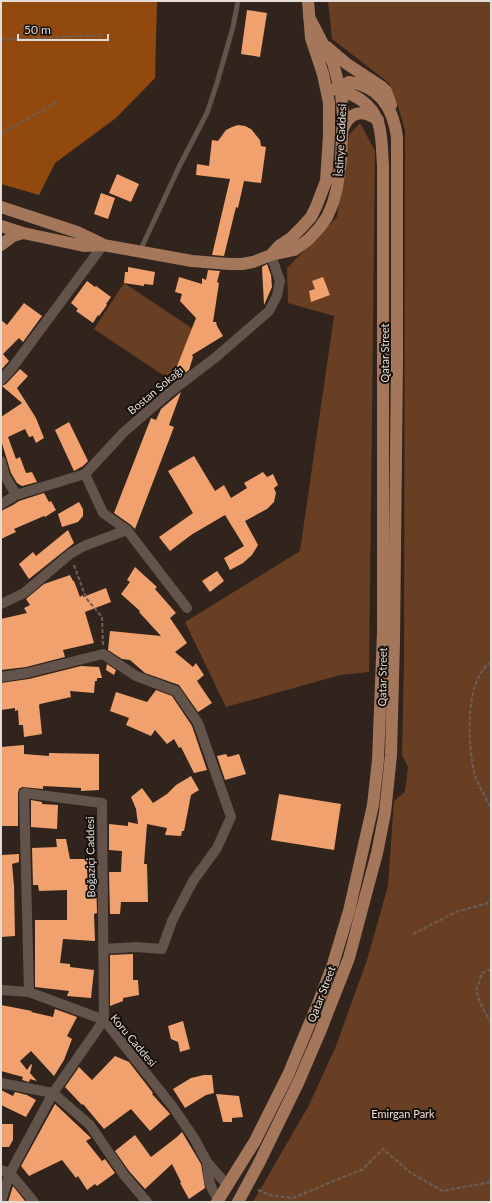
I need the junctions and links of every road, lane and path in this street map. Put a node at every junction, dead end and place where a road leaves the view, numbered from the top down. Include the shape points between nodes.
1 (238, 1) edge
2 (308, 1) edge
3 (309, 17) junction
4 (103, 35) dead end
5 (1, 40) edge
6 (323, 42) junction
7 (339, 88) junction
8 (327, 91) junction
9 (57, 102) dead end
10 (378, 120) junction
11 (394, 120) junction
12 (342, 131) junction
13 (1, 134) edge
14 (1, 207) edge
15 (1, 226) edge
16 (23, 233) junction
17 (1, 245) edge
18 (103, 245) junction
19 (139, 252) junction
20 (271, 255) junction
21 (1, 380) edge
22 (1, 461) edge
23 (85, 474) junction
24 (16, 495) junction
25 (1, 504) edge
26 (127, 530) junction
27 (70, 554) junction
28 (1, 604) edge
29 (188, 608) dead end
30 (103, 654) junction
31 (491, 662) edge
32 (1, 678) edge
33 (491, 808) edge
34 (491, 900) edge
35 (413, 934) dead end
36 (103, 949) junction
37 (491, 969) edge
38 (1, 990) edge
39 (29, 992) junction
40 (104, 1020) junction
41 (491, 1022) edge
42 (1, 1083) edge
43 (53, 1093) junction
44 (207, 1162) junction
45 (6, 1172) edge
46 (491, 1182) edge
47 (228, 1186) junction
48 (243, 1194) edge
49 (1, 1201) edge
50 (220, 1201) edge
51 (34, 1202) edge
52 (147, 1202) edge

1 - 19 lane via 231,34 207,113
2 - 3 main road, İstinye Caddesi
3 - 6 main road
3 - 8 main road, İstinye Caddesi via 311,38
4 - 5 path
6 - 7 main road, İstinye Caddesi via 333,63
6 - 11 main road via 342,60 386,91
7 - 8 main road
7 - 10 main road via 367,104
7 - 11 main road via 349,82 366,87 382,99
7 - 12 main road, İstinye Caddesi via 342,99
8 - 20 main road, İstinye Caddesi via 328,157 322,193 302,227
9 - 13 path
10 - 12 main road via 367,114 357,114 347,121
10 - 47 main road, Qatar Street via 383,173 383,632 378,760 373,805 349,911 319,1001 265,1122
11 - 48 main road, Qatar Street via 398,150 394,642 392,755 385,813 349,958 299,1081
12 - 20 main road, İstinye Caddesi via 337,188 326,217 308,240 294,250
14 - 18 main road, İstinye Caddesi via 77,232
15 - 16 main road, İstinye Caddesi
16 - 17 main road via 13,236
16 - 18 main road, İstinye Caddesi via 84,246
18 - 19 main road, İstinye Caddesi
18 - 21 street
19 - 20 main road, İstinye Caddesi via 229,264 253,262
20 - 23 street, Bostan Sokağı via 280,281 278,296 269,311 124,432
22 - 24 street via 5,476
23 - 24 street
23 - 26 street via 103,513
24 - 25 street
26 - 27 street
26 - 29 street
27 - 28 street via 24,593
27 - 30 path via 86,598 102,617
30 - 32 street
30 - 36 street via 136,676 176,691 198,723 231,817 218,848 193,881 172,921 162,949
31 - 33 path via 485,666 473,689 468,725 474,773
34 - 35 path via 486,904 458,911
36 - 39 street, Boğaziçi Caddesi via 102,803 24,793
36 - 40 street, Boğaziçi Caddesi
37 - 41 path via 482,973 476,991
38 - 39 street, Koru Caddesi
39 - 40 street, Koru Caddesi
40 - 43 street
40 - 44 street, Koru Caddesi via 173,1107
42 - 43 street
43 - 45 street
43 - 52 street via 90,1125 124,1175
44 - 47 street
44 - 50 street via 209,1183
45 - 49 street
45 - 51 street
46 - 48 path via 442,1191 410,1173 383,1149 363,1169 293,1198
47 - 48 main road
47 - 50 main road, Qatar Street

